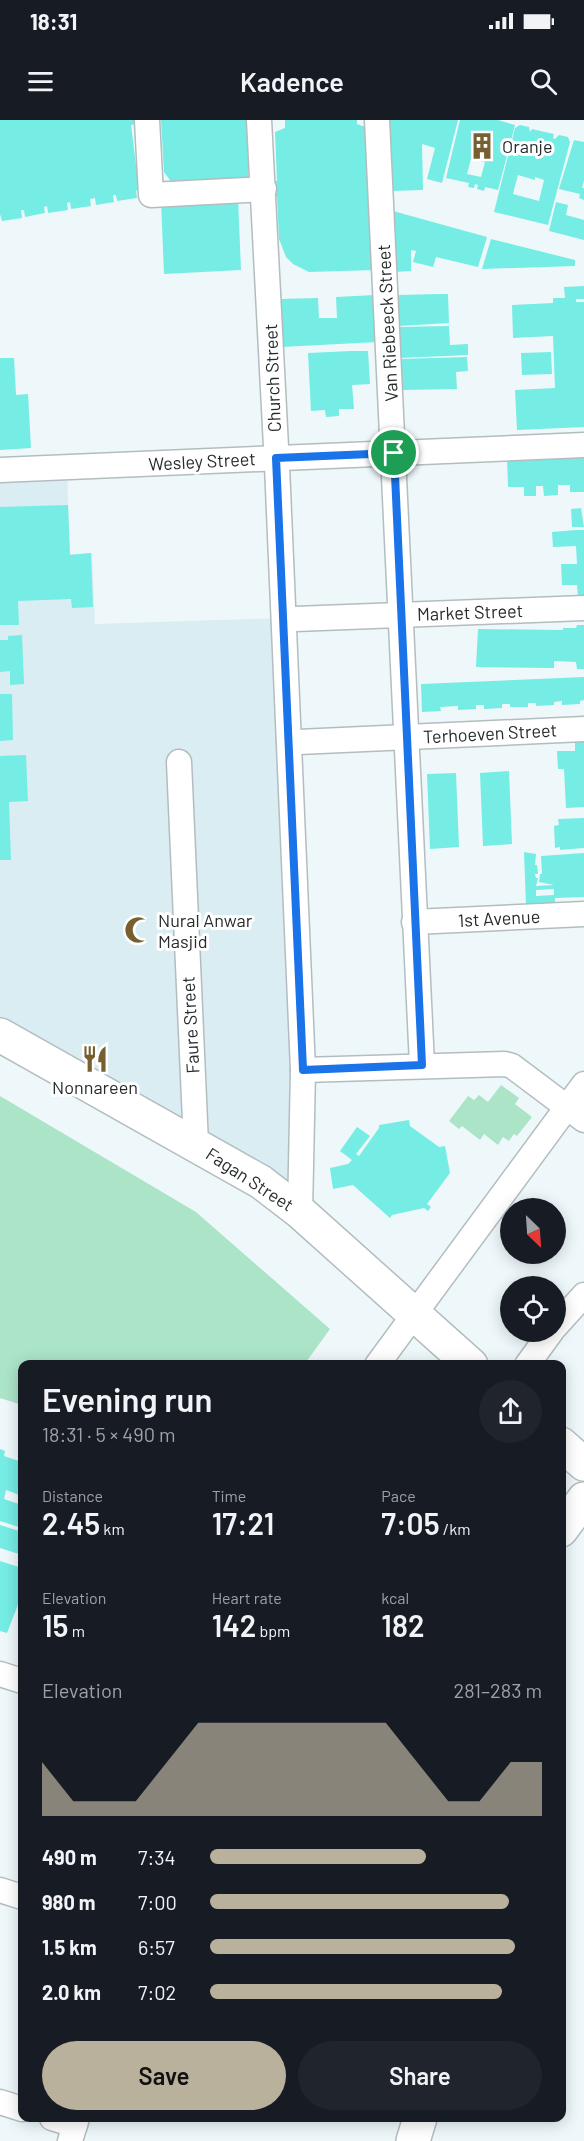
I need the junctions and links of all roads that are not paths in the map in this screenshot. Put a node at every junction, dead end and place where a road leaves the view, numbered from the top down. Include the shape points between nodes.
1 (147, 120) edge
2 (259, 120) edge
3 (377, 120) edge
4 (264, 189) junction
5 (584, 446) edge
6 (394, 453) junction
7 (276, 458) junction
8 (0, 470) edge
9 (584, 608) edge
10 (401, 615) junction
11 (284, 618) junction
12 (584, 729) edge
13 (407, 737) junction
14 (289, 740) junction
15 (178, 762) dead end
16 (584, 914) edge
17 (414, 922) junction
18 (0, 1035) edge
19 (422, 1065) junction
20 (303, 1070) junction
21 (584, 1084) edge
22 (575, 1114) edge
23 (196, 1144) junction
24 (300, 1212) junction
25 (584, 1295) edge
26 (566, 1315) edge
27 (414, 1316) junction
28 (544, 1342) edge
29 (381, 1360) edge
30 (465, 1360) edge
31 (531, 1360) edge
32 (566, 1448) edge
33 (584, 1464) edge
34 (584, 1499) edge
35 (566, 1523) edge
36 (0, 1674) edge
37 (18, 1680) edge
38 (0, 1890) edge
39 (18, 1896) edge
40 (0, 2102) edge
41 (18, 2108) edge
42 (419, 2122) edge
43 (413, 2141) edge

1 - 4 street via 151,195
2 - 4 street, Church Street
3 - 6 street, Van Riebeeck Street
4 - 7 street, Church Street
5 - 6 street, Wesley Street
6 - 7 street, Wesley Street
6 - 10 street, Van Riebeeck Street
7 - 8 street, Wesley Street
7 - 11 street, Church Street
9 - 10 street, Market Street
10 - 11 street, Market Street
10 - 13 street, Van Riebeeck Street
11 - 14 street, Church Street
12 - 13 street, Terhoeven Street
13 - 14 street, Terhoeven Street
13 - 17 street, Van Riebeeck Street
14 - 20 street, Church Street
15 - 23 street, Faure Street
16 - 17 street, 1st Avenue
17 - 19 street, Van Riebeeck Street
18 - 23 street, Fagan Street
19 - 20 street
19 - 22 street via 512,1066
20 - 24 street, Church Street
21 - 22 street
22 - 27 street
23 - 24 street, Fagan Street via 261,1182
24 - 27 street, Fagan Street
25 - 26 street
27 - 29 street
27 - 30 street, Fagan Street
28 - 31 street
32 - 33 street
34 - 35 street
36 - 37 street
38 - 39 street
40 - 41 street
42 - 43 street

